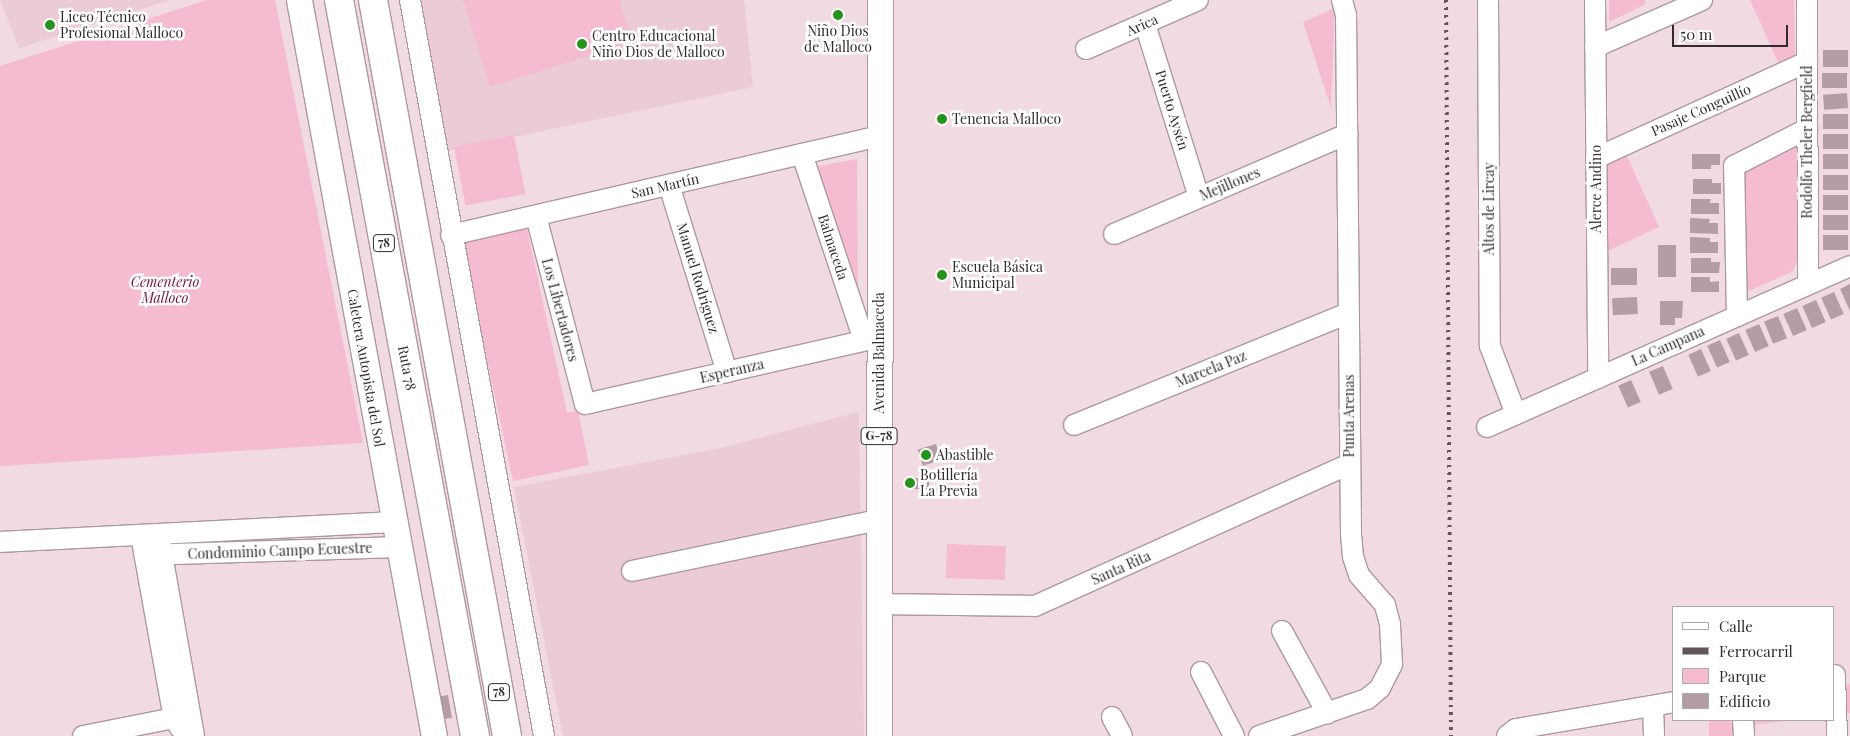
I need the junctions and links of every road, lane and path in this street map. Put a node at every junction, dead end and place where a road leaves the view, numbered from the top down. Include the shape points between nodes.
1 (300, 0) edge
2 (339, 0) edge
3 (373, 0) edge
4 (410, 0) edge
5 (880, 0) edge
6 (1198, 0) edge
7 (1342, 0) edge
8 (1488, 0) edge
9 (1595, 0) edge
10 (1702, 0) edge
11 (1807, 0) edge
12 (1145, 24) junction
13 (1595, 46) junction
14 (1086, 49) dead end
15 (1807, 62) junction
16 (1807, 129) junction
17 (1347, 134) junction
18 (880, 136) junction
19 (802, 154) junction
20 (1596, 158) junction
21 (669, 185) junction
22 (1199, 197) junction
23 (536, 216) junction
24 (1114, 234) dead end
25 (451, 236) junction
26 (1850, 266) edge
27 (1808, 284) junction
28 (1348, 313) junction
29 (1737, 316) junction
30 (872, 339) junction
31 (727, 372) junction
32 (1598, 378) junction
33 (585, 404) joint
34 (1516, 414) junction
35 (1074, 426) dead end
36 (1487, 427) dead end
37 (1349, 464) junction
38 (879, 520) junction
39 (394, 522) junction
40 (0, 542) edge
41 (152, 546) junction
42 (399, 547) junction
43 (632, 571) dead end
44 (879, 604) junction
45 (1282, 631) dead end
46 (1201, 672) dead end
47 (1839, 674) edge
48 (1672, 702) edge
49 (177, 706) junction
50 (1653, 706) junction
51 (1327, 713) junction
52 (1112, 717) dead end
53 (1743, 721) edge
54 (194, 734) edge
55 (1508, 734) edge
56 (83, 736) edge
57 (434, 736) edge
58 (475, 736) edge
59 (507, 736) edge
60 (544, 736) edge
61 (879, 736) edge
62 (1122, 736) edge
63 (1234, 736) edge
64 (1259, 736) edge
65 (1654, 736) edge
66 (1744, 736) edge
67 (1837, 736) edge

1 - 39 main road, Caletera Autopista del Sol
2 - 58 highway, Ruta 78 / 78
3 - 59 highway, 78
4 - 25 street
5 - 18 main road, Avenida Balmaceda / G-78
6 - 12 street, Arica
7 - 17 street, Punta Arenas via 1346,15
8 - 34 street, Altos de Lircay via 1490,346
9 - 13 street, Alerce Andino
10 - 13 street
11 - 15 street, Rodolfo Theler Bergfield
12 - 14 street, Arica
12 - 22 street, Puerto Aysén
13 - 20 street, Alerce Andino
15 - 16 street, Rodolfo Theler Bergfield
15 - 20 street, Pasaje Conguillío
16 - 27 street, Rodolfo Theler Bergfield
16 - 29 street via 1734,166
17 - 22 street, Mejillones
17 - 28 street, Punta Arenas
18 - 19 street, San Martín
18 - 30 main road, Avenida Balmaceda / G-78
19 - 21 street, San Martín
19 - 30 street, Balmaceda
20 - 32 street, Alerce Andino
21 - 23 street, San Martín
21 - 31 street, Manuel Rodríguez
22 - 24 street, Mejillones
23 - 25 street, San Martín
23 - 33 street, Los Libertadores
25 - 60 street
26 - 27 street, La Campana
27 - 29 street, La Campana
28 - 35 street, Marcela Paz
28 - 37 street, Punta Arenas
29 - 32 street, La Campana
30 - 31 street, Esperanza
30 - 38 main road, Avenida Balmaceda / G-78
31 - 33 street, Esperanza
32 - 34 street, La Campana
34 - 36 street, La Campana
37 - 44 street, Santa Rita via 1035,606
37 - 51 street, Punta Arenas via 1353,557 1359,576 1384,605 1390,624 1392,664 1380,688 1367,699
38 - 43 street
38 - 44 main road, Avenida Balmaceda / G-78
39 - 41 street, Condominio Campo Ecuestre
39 - 42 main road, Caletera Autopista del Sol
40 - 41 street
41 - 42 street, Condominio Campo Ecuestre
41 - 49 street
42 - 57 main road, Caletera Autopista del Sol
44 - 61 main road, Avenida Balmaceda / G-78
45 - 51 street
46 - 63 street
47 - 67 street
48 - 50 street
49 - 54 street via 181,729
49 - 56 street
50 - 55 street
50 - 65 street
51 - 64 street, Punta Arenas
52 - 62 street
53 - 66 street

